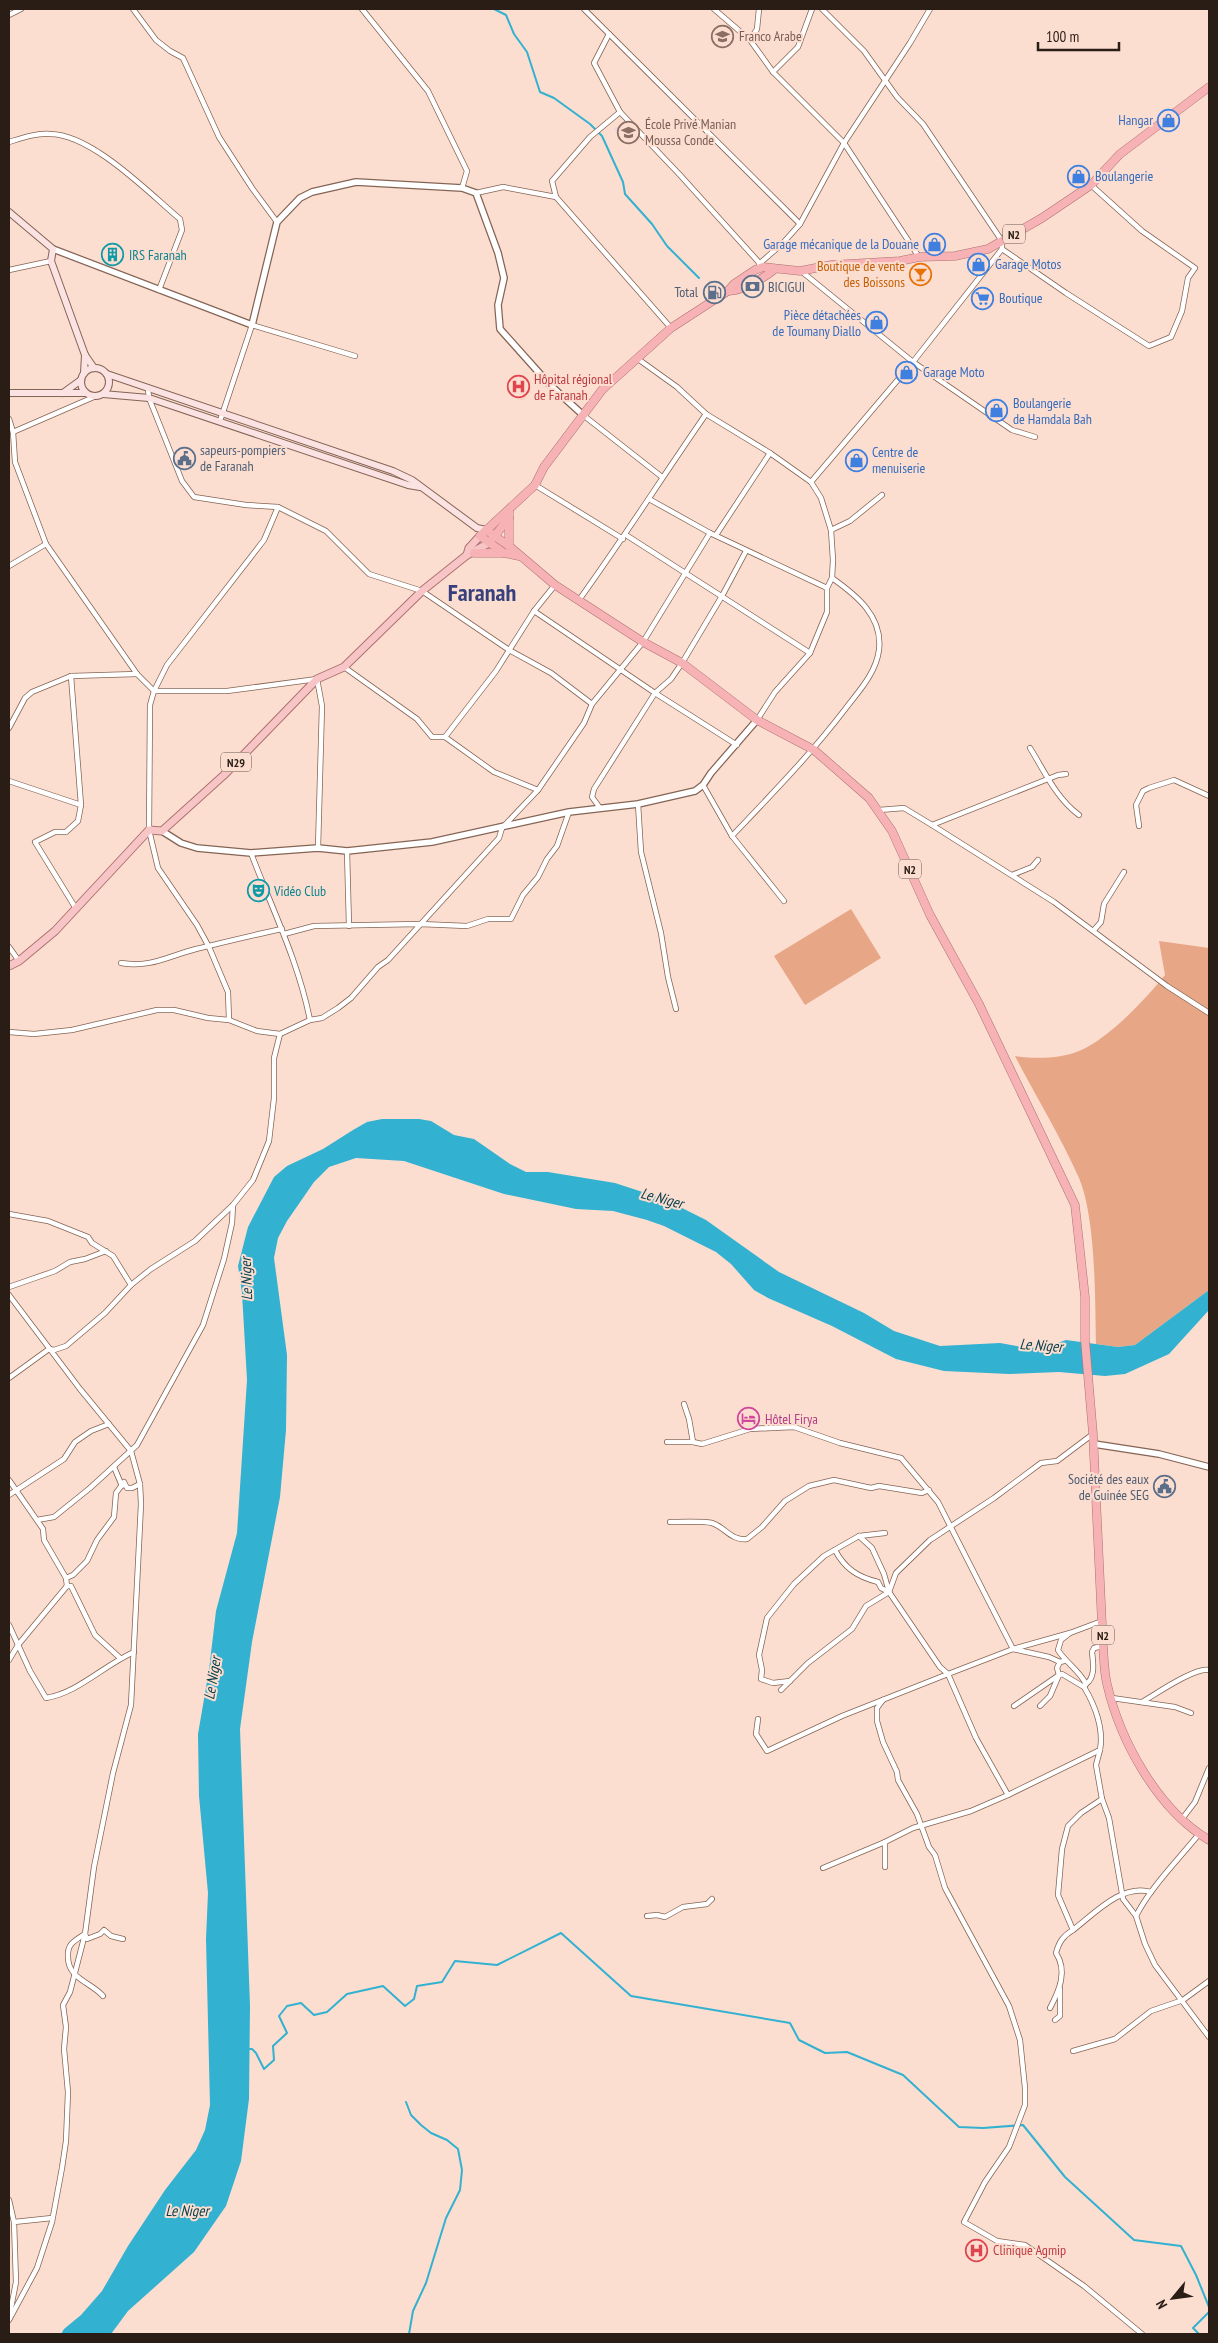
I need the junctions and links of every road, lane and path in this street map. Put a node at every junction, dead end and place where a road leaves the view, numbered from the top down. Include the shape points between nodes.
1 (21, 9) edge
2 (133, 9) edge
3 (362, 9) edge
4 (584, 9) edge
5 (714, 9) edge
6 (759, 9) edge
7 (812, 9) edge
8 (822, 9) edge
9 (930, 9) edge
10 (9, 15) edge
11 (609, 34) junction
12 (750, 40) junction
13 (773, 72) junction
14 (885, 80) junction
15 (1209, 87) edge
16 (620, 112) junction
17 (9, 142) edge
18 (844, 142) junction
19 (1091, 185) junction
20 (462, 188) junction
21 (476, 193) junction
22 (556, 197) junction
23 (9, 212) edge
24 (277, 222) junction
25 (800, 224) junction
26 (1002, 245) junction
27 (53, 249) junction
28 (919, 257) junction
29 (51, 261) junction
30 (761, 266) junction
31 (9, 270) edge
32 (775, 270) junction
33 (800, 271) junction
34 (768, 276) junction
35 (159, 290) junction
36 (728, 291) junction
37 (252, 325) junction
38 (672, 328) junction
39 (85, 355) junction
40 (356, 356) dead end
41 (638, 359) junction
42 (913, 362) junction
43 (94, 368) junction
44 (106, 374) junction
45 (83, 377) junction
46 (148, 389) junction
47 (9, 392) edge
48 (63, 393) junction
49 (86, 393) junction
50 (100, 395) junction
51 (149, 398) junction
52 (223, 414) junction
53 (706, 414) junction
54 (583, 415) junction
55 (9, 419) edge
56 (220, 421) junction
57 (13, 432) junction
58 (1035, 437) dead end
59 (770, 453) junction
60 (15, 462) junction
61 (9, 465) edge
62 (662, 477) junction
63 (811, 482) junction
64 (534, 485) junction
65 (421, 487) junction
66 (882, 496) dead end
67 (650, 499) junction
68 (278, 507) junction
69 (509, 514) junction
70 (486, 530) junction
71 (831, 530) junction
72 (479, 532) junction
73 (710, 533) junction
74 (495, 535) junction
75 (716, 535) junction
76 (624, 537) junction
77 (489, 543) junction
78 (46, 544) junction
79 (507, 549) junction
80 (746, 551) junction
81 (470, 554) junction
82 (9, 566) edge
83 (687, 572) junction
84 (832, 578) junction
85 (555, 585) junction
86 (827, 588) junction
87 (422, 591) junction
88 (722, 596) junction
89 (580, 600) junction
90 (534, 611) junction
91 (644, 642) junction
92 (509, 650) junction
93 (810, 653) junction
94 (682, 663) junction
95 (344, 667) junction
96 (621, 670) junction
97 (137, 674) junction
98 (70, 676) junction
99 (317, 679) junction
100 (154, 691) junction
101 (654, 693) junction
102 (592, 704) junction
103 (757, 720) junction
104 (9, 728) edge
105 (445, 737) junction
106 (737, 744) junction
107 (1030, 748) dead end
108 (814, 750) junction
109 (1066, 774) dead end
110 (9, 780) edge
111 (1049, 780) junction
112 (703, 785) junction
113 (538, 790) junction
114 (1209, 796) edge
115 (638, 804) junction
116 (81, 805) junction
117 (600, 808) junction
118 (879, 810) junction
119 (569, 812) junction
120 (1079, 815) dead end
121 (932, 825) junction
122 (1138, 826) dead end
123 (502, 828) junction
124 (149, 830) junction
125 (162, 831) junction
126 (732, 836) junction
127 (318, 848) junction
128 (347, 851) junction
129 (251, 853) junction
130 (1038, 860) dead end
131 (1124, 872) dead end
132 (1012, 875) junction
133 (784, 901) dead end
134 (75, 908) junction
135 (420, 924) junction
136 (349, 926) junction
137 (1094, 930) junction
138 (283, 932) junction
139 (9, 947) edge
140 (209, 947) junction
141 (19, 960) junction
142 (121, 963) dead end
143 (9, 966) edge
144 (676, 1010) dead end
145 (1209, 1012) edge
146 (229, 1020) junction
147 (310, 1020) junction
148 (9, 1032) edge
149 (280, 1034) junction
150 (233, 1205) junction
151 (9, 1214) edge
152 (106, 1251) junction
153 (132, 1285) junction
154 (9, 1287) edge
155 (9, 1294) edge
156 (49, 1348) junction
157 (9, 1378) edge
158 (684, 1404) dead end
159 (109, 1424) junction
160 (1093, 1434) junction
161 (667, 1442) dead end
162 (693, 1442) junction
163 (1094, 1444) junction
164 (131, 1451) junction
165 (114, 1467) junction
166 (1209, 1467) edge
167 (9, 1480) edge
168 (140, 1484) junction
169 (122, 1486) junction
170 (15, 1489) junction
171 (929, 1490) junction
172 (9, 1495) edge
173 (37, 1520) junction
174 (670, 1522) dead end
175 (951, 1526) junction
176 (885, 1533) dead end
177 (859, 1536) junction
178 (835, 1550) junction
179 (66, 1578) junction
180 (67, 1586) junction
181 (889, 1592) junction
182 (1102, 1621) junction
183 (9, 1625) edge
184 (1070, 1633) junction
185 (18, 1645) junction
186 (1103, 1646) junction
187 (1013, 1650) junction
188 (134, 1652) junction
189 (120, 1658) junction
190 (9, 1660) edge
191 (1062, 1661) junction
192 (1209, 1670) edge
193 (948, 1674) junction
194 (1059, 1675) junction
195 (791, 1681) junction
196 (1085, 1686) junction
197 (781, 1690) dead end
198 (1112, 1698) junction
199 (883, 1700) junction
200 (1140, 1702) junction
201 (1014, 1706) dead end
202 (1040, 1706) dead end
203 (1191, 1713) dead end
204 (758, 1719) dead end
205 (1100, 1750) junction
206 (1209, 1768) edge
207 (1008, 1795) junction
208 (1102, 1799) junction
209 (1181, 1820) junction
210 (922, 1826) junction
211 (1199, 1834) junction
212 (1209, 1840) edge
213 (884, 1842) junction
214 (886, 1867) dead end
215 (823, 1868) dead end
216 (1151, 1892) junction
217 (1122, 1894) junction
218 (712, 1899) dead end
219 (647, 1916) dead end
220 (1136, 1916) junction
221 (1073, 1930) junction
222 (85, 1934) junction
223 (123, 1939) dead end
224 (74, 1974) junction
225 (1209, 1981) edge
226 (1060, 1988) junction
227 (103, 1996) dead end
228 (1183, 2000) junction
229 (1050, 2008) dead end
230 (1055, 2020) dead end
231 (1209, 2036) edge
232 (1073, 2051) dead end
233 (9, 2200) edge
234 (52, 2218) junction
235 (14, 2222) junction
236 (9, 2319) edge
237 (1142, 2334) edge

1 - 10 street
2 - 24 street via 156,40 183,58 219,137
3 - 20 street via 428,91 467,171
4 - 11 street
5 - 12 street
6 - 12 street via 757,29
7 - 13 street via 798,48
8 - 14 street via 864,51
9 - 14 street
11 - 16 street via 594,63
11 - 25 street
12 - 13 street
13 - 18 street
14 - 18 street
14 - 26 street via 923,124
15 - 19 highway, N2 via 1120,154
16 - 22 street via 596,132 552,181
16 - 30 street
17 - 35 street via 51,133 81,143 126,170 180,220 182,230
18 - 25 street
18 - 28 street
19 - 26 highway, N2
19 - 26 street via 1142,231 1195,268 1188,278 1182,311 1171,337 1149,346 1066,293
20 - 21 street
20 - 24 street via 356,182 300,198
21 - 22 street via 503,187
21 - 54 street via 504,278 498,305 500,329 550,385
22 - 38 street
23 - 27 main road
24 - 37 street
25 - 30 street
26 - 28 highway, N2 via 955,256
26 - 42 street
27 - 29 main road
27 - 35 street
28 - 33 highway, N2
29 - 31 street
29 - 39 main road
30 - 32 highway, N2
30 - 34 street
30 - 36 highway
32 - 33 highway, N2
32 - 34 highway
33 - 42 street
34 - 36 highway
35 - 37 street
36 - 38 highway
37 - 40 street
37 - 52 street
38 - 41 highway
39 - 43 main road
39 - 45 main road
41 - 53 street via 677,387
41 - 54 highway via 602,390
42 - 58 street via 1012,430
42 - 63 street
43 - 44 main road
43 - 45 main road
44 - 46 main road
44 - 50 main road via 109,385
45 - 48 main road
45 - 49 main road via 82,387
46 - 51 street
46 - 52 main road
47 - 48 main road
48 - 49 main road
49 - 50 main road
50 - 51 main road
50 - 57 street
51 - 56 main road
51 - 68 street via 182,481 194,496
52 - 56 street
52 - 65 main road via 393,471
53 - 59 street
53 - 62 street
54 - 62 street
54 - 64 highway
55 - 57 street
56 - 65 main road
57 - 60 street
59 - 63 street
59 - 75 street
60 - 61 street
60 - 78 street
62 - 67 street
63 - 71 street via 821,498
64 - 69 highway
64 - 76 street
65 - 72 main road
66 - 71 street via 850,521
67 - 73 street
67 - 76 street
68 - 87 street via 326,531 369,574
68 - 100 street via 264,540 167,665
69 - 70 highway
69 - 74 highway
69 - 79 highway
70 - 72 highway
70 - 74 highway, N2
71 - 84 street
72 - 77 highway, N2
72 - 81 main road via 469,548
73 - 75 street
73 - 83 street
74 - 77 highway
74 - 79 highway, N2
75 - 80 street
76 - 83 street
76 - 89 street
77 - 79 highway, N2
77 - 81 main road
78 - 82 street
78 - 97 street
79 - 81 highway
79 - 85 highway, N2
80 - 86 street
80 - 88 street
81 - 87 main road, N29
83 - 88 street
83 - 91 street
84 - 86 street
84 - 108 street via 856,595 868,609 876,625 879,649 870,676
85 - 89 highway, N2
85 - 90 street
86 - 93 street via 828,612
87 - 92 street
87 - 95 main road, N29
88 - 93 street
88 - 94 street
89 - 91 highway, N2
90 - 92 street
90 - 96 street
91 - 94 highway, N2
91 - 96 street
92 - 102 street via 551,673
92 - 105 street
93 - 103 street via 775,692
94 - 101 street via 671,679
94 - 103 highway, N2
95 - 99 main road, N29
95 - 105 street via 417,719 432,737
96 - 101 street
96 - 102 street
97 - 98 street
97 - 100 street
98 - 104 street via 32,692 25,698
98 - 116 street
99 - 100 street via 227,691
99 - 125 main road, N29 via 224,774
99 - 127 street via 322,706
100 - 124 street via 150,705
101 - 106 street
101 - 117 street via 594,789 592,797
102 - 113 street via 584,723
103 - 106 street
103 - 108 highway, N2
105 - 113 street via 494,772
106 - 112 street
107 - 111 street
108 - 118 highway, N2 via 870,798
108 - 126 street
109 - 111 street
110 - 116 street
111 - 120 street via 1066,805
111 - 121 street
112 - 115 street via 695,791
112 - 126 street
113 - 123 street
114 - 122 street via 1174,780 1148,788 1136,805
115 - 117 street
115 - 144 street via 641,852
116 - 134 street via 78,821 66,832 55,832 35,842
117 - 119 street
118 - 121 street via 904,808
118 - 160 highway, N2 via 892,831 930,915 979,1004 1074,1205 1085,1297 1085,1340
119 - 123 street
119 - 135 street via 557,846 523,895 511,919 488,919 467,926
121 - 132 street
123 - 128 street via 432,842
123 - 135 street via 499,838
124 - 125 main road
124 - 134 main road
124 - 140 street via 158,868
125 - 129 street via 197,848
126 - 133 street
127 - 128 street
127 - 129 street
128 - 136 street
129 - 138 street
130 - 132 street via 1032,867
131 - 137 street via 1104,904 1101,922
132 - 137 street
134 - 141 main road via 55,931
135 - 136 street
135 - 147 street via 351,998 322,1018
136 - 138 street via 314,926
137 - 145 street via 1167,986
138 - 140 street
138 - 147 street via 304,990
139 - 141 street
140 - 142 street via 160,962
140 - 146 street via 228,992
141 - 143 main road
146 - 148 street via 157,1010 72,1030 34,1034
146 - 149 street via 257,1031
147 - 149 street
149 - 150 street via 274,1058 269,1141 253,1180
150 - 153 street via 195,1241 163,1260
150 - 164 street via 224,1258 203,1325
151 - 152 street via 52,1223 88,1237
152 - 153 street via 113,1256
152 - 154 street
153 - 156 street via 105,1314 66,1346 54,1350
155 - 156 street
156 - 157 street
156 - 159 street
158 - 162 street
159 - 164 street
159 - 170 street via 75,1442 64,1459
160 - 163 highway, N2
160 - 175 street via 1057,1461 1041,1462
161 - 162 street
162 - 171 street via 702,1444 750,1429 794,1427 840,1444 901,1458
163 - 166 street via 1159,1454
163 - 182 highway, N2
164 - 165 street
164 - 168 street
165 - 169 street
165 - 173 street via 54,1517
167 - 170 street
168 - 169 street via 127,1488 124,1482
168 - 188 street
169 - 179 street via 116,1493 114,1517 87,1561
170 - 172 street
170 - 173 street
171 - 174 street via 922,1493 879,1486 871,1488 834,1480 809,1486 786,1501 762,1528 747,1539 732,1537 710,1522
171 - 175 street
173 - 179 street via 44,1540
175 - 181 street via 930,1540 896,1573
175 - 187 street
176 - 177 street
177 - 178 street
177 - 181 street via 872,1548
178 - 181 street via 851,1571 878,1582
178 - 195 street via 794,1584 767,1618 758,1655 761,1680 773,1683
179 - 180 street
180 - 185 street
180 - 189 street via 73,1590 96,1634
181 - 193 street
181 - 195 street via 866,1606 852,1629 808,1663
182 - 184 street
182 - 186 highway, N2
183 - 185 street
184 - 187 street
184 - 191 street via 1061,1640 1058,1650
185 - 189 street via 46,1698 78,1685
185 - 190 street
186 - 196 street via 1094,1648 1092,1652 1091,1679
186 - 198 highway, N2 via 1107,1684
187 - 191 street
187 - 193 street
188 - 189 street
188 - 222 street via 131,1705 113,1773
191 - 194 street via 1057,1668
191 - 196 street via 1080,1672
192 - 200 street via 1191,1674
193 - 199 street
193 - 207 street via 976,1738
194 - 196 street
194 - 201 street
194 - 202 street via 1050,1696
195 - 197 street
196 - 205 street via 1094,1702
198 - 200 street
198 - 209 highway, N2 via 1127,1743 1144,1773
199 - 204 street via 804,1732 767,1751 756,1734
199 - 210 street via 876,1708 883,1742
200 - 203 street
205 - 207 street
205 - 208 street via 1096,1765
206 - 209 street via 1195,1802
207 - 210 street via 972,1811
208 - 217 street via 1109,1818
208 - 221 street via 1068,1826 1062,1849 1058,1895
209 - 211 highway, N2
210 - 213 street
210 - 237 street via 945,1888 1009,2006 1020,2040 1025,2104 1009,2147 985,2182 964,2222 998,2241 1025,2245 1084,2286
211 - 212 highway, N2
211 - 216 street
213 - 214 street
213 - 215 street
216 - 217 street via 1141,1889
216 - 220 street
217 - 220 street
217 - 221 street
218 - 219 street via 707,1904 683,1907 665,1917
220 - 228 street via 1155,1965
221 - 226 street via 1058,1944 1056,1953 1062,1963
222 - 223 street via 87,1939 104,1930
222 - 224 street
222 - 224 street via 71,1942 68,1949 68,1962
224 - 227 street
224 - 234 street via 63,2004 68,2092 66,2141
225 - 228 street
226 - 229 street
226 - 230 street via 1060,2016
228 - 231 street
228 - 232 street via 1151,2011 1115,2039
233 - 235 street
234 - 235 street
234 - 236 street via 37,2268
235 - 236 street via 15,2295

